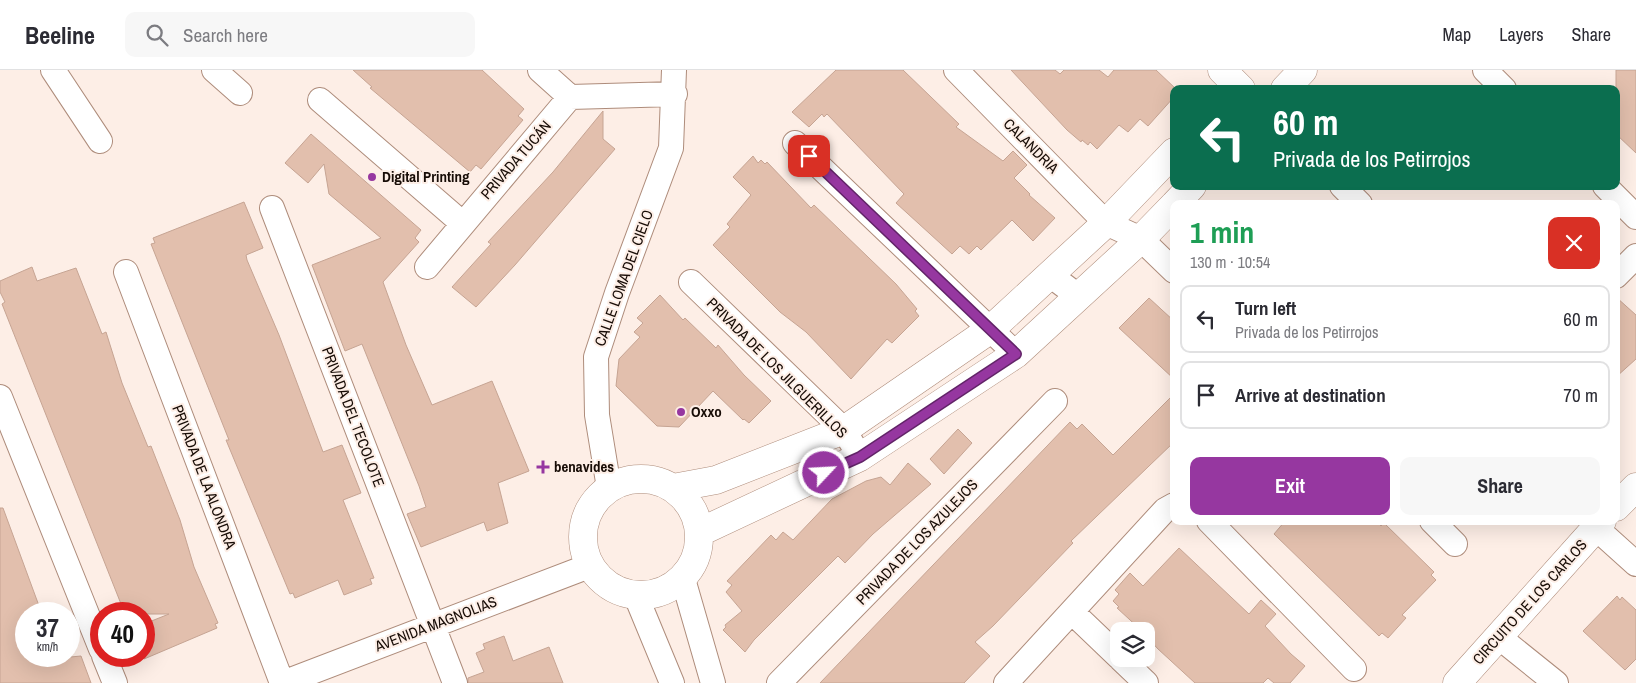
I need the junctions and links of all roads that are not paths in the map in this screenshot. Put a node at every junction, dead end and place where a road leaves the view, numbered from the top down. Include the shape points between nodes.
1 (53, 70) edge
2 (214, 70) edge
3 (540, 70) edge
4 (674, 70) edge
5 (956, 70) edge
6 (1485, 70) edge
7 (1500, 85) edge
8 (240, 92) dead end
9 (675, 94) junction
10 (570, 97) junction
11 (320, 100) dead end
12 (100, 141) dead end
13 (795, 143) dead end
14 (1170, 156) edge
15 (1188, 190) edge
16 (1346, 190) edge
17 (1609, 190) edge
18 (1178, 200) edge
19 (1356, 200) edge
20 (1619, 200) edge
21 (1620, 201) edge
22 (272, 208) dead end
23 (1170, 208) edge
24 (1636, 216) edge
25 (462, 223) junction
26 (1106, 223) junction
27 (1141, 239) junction
28 (1636, 256) edge
29 (427, 267) dead end
30 (1170, 267) edge
31 (126, 272) dead end
32 (1620, 272) edge
33 (1050, 275) junction
34 (691, 282) dead end
35 (1078, 296) junction
36 (991, 330) junction
37 (1016, 354) junction
38 (0, 397) edge
39 (1055, 401) dead end
40 (844, 430) junction
41 (860, 457) junction
42 (1636, 487) edge
43 (609, 488) junction
44 (673, 488) junction
45 (1620, 503) edge
46 (1170, 507) edge
47 (1213, 525) edge
48 (1436, 525) edge
49 (1598, 525) edge
50 (1600, 525) edge
51 (700, 532) junction
52 (1455, 544) dead end
53 (1636, 564) edge
54 (589, 566) junction
55 (683, 578) junction
56 (636, 596) junction
57 (1072, 612) junction
58 (90, 622) edge
59 (435, 625) junction
60 (1500, 638) junction
61 (1110, 648) edge
62 (108, 667) edge
63 (1129, 667) edge
64 (1354, 669) dead end
65 (115, 683) edge
66 (283, 683) edge
67 (456, 683) edge
68 (672, 683) edge
69 (713, 683) edge
70 (779, 683) edge
71 (1006, 683) edge
72 (1146, 683) edge
73 (1457, 683) edge
74 (1556, 683) edge

1 - 12 street
2 - 8 street
3 - 10 street
4 - 9 street, CALLE LOMA DEL CIELO
5 - 26 street, CALANDRIA
6 - 7 street
9 - 10 street
9 - 43 street, CALLE LOMA DEL CIELO via 671,148 596,357 597,416
10 - 25 street, PRIVADA TUCÁN
11 - 25 street
13 - 36 street
14 - 26 street
15 - 18 street
16 - 19 street
17 - 20 street
21 - 24 street
22 - 59 street, PRIVADA DEL TECOLOTE
23 - 27 street
25 - 29 street, PRIVADA TUCÁN
26 - 27 street
26 - 33 street
27 - 30 street
27 - 35 street
28 - 32 street
31 - 66 street, PRIVADA DE LA ALONDRA
33 - 35 street
33 - 36 street
34 - 40 street, PRIVADA DE LOS JILGUERILLOS
35 - 37 street
36 - 37 street
36 - 40 street
37 - 41 street
38 - 58 street
39 - 70 street, PRIVADA DE LOS AZULEJOS
40 - 41 street, PRIVADA DE LOS JILGUERILLOS
40 - 44 street via 716,480
41 - 51 street
42 - 45 street
43 - 44 street via 630,480 652,480
43 - 54 street via 591,507 582,532 583,550
44 - 51 street via 686,500
46 - 57 street
47 - 64 street
48 - 52 street
49 - 60 street, CIRCUITO DE LOS CARLOS
50 - 53 street
51 - 55 street via 693,565
54 - 56 street via 601,581 618,592
54 - 59 street, AVENIDA MAGNOLIAS
55 - 56 street via 669,589 653,595
55 - 69 street
56 - 68 street
57 - 61 street
57 - 71 street
59 - 66 street, AVENIDA MAGNOLIAS
59 - 67 street, PRIVADA DEL TECOLOTE
60 - 73 street, CIRCUITO DE LOS CARLOS
60 - 74 street
62 - 65 street
63 - 72 street

